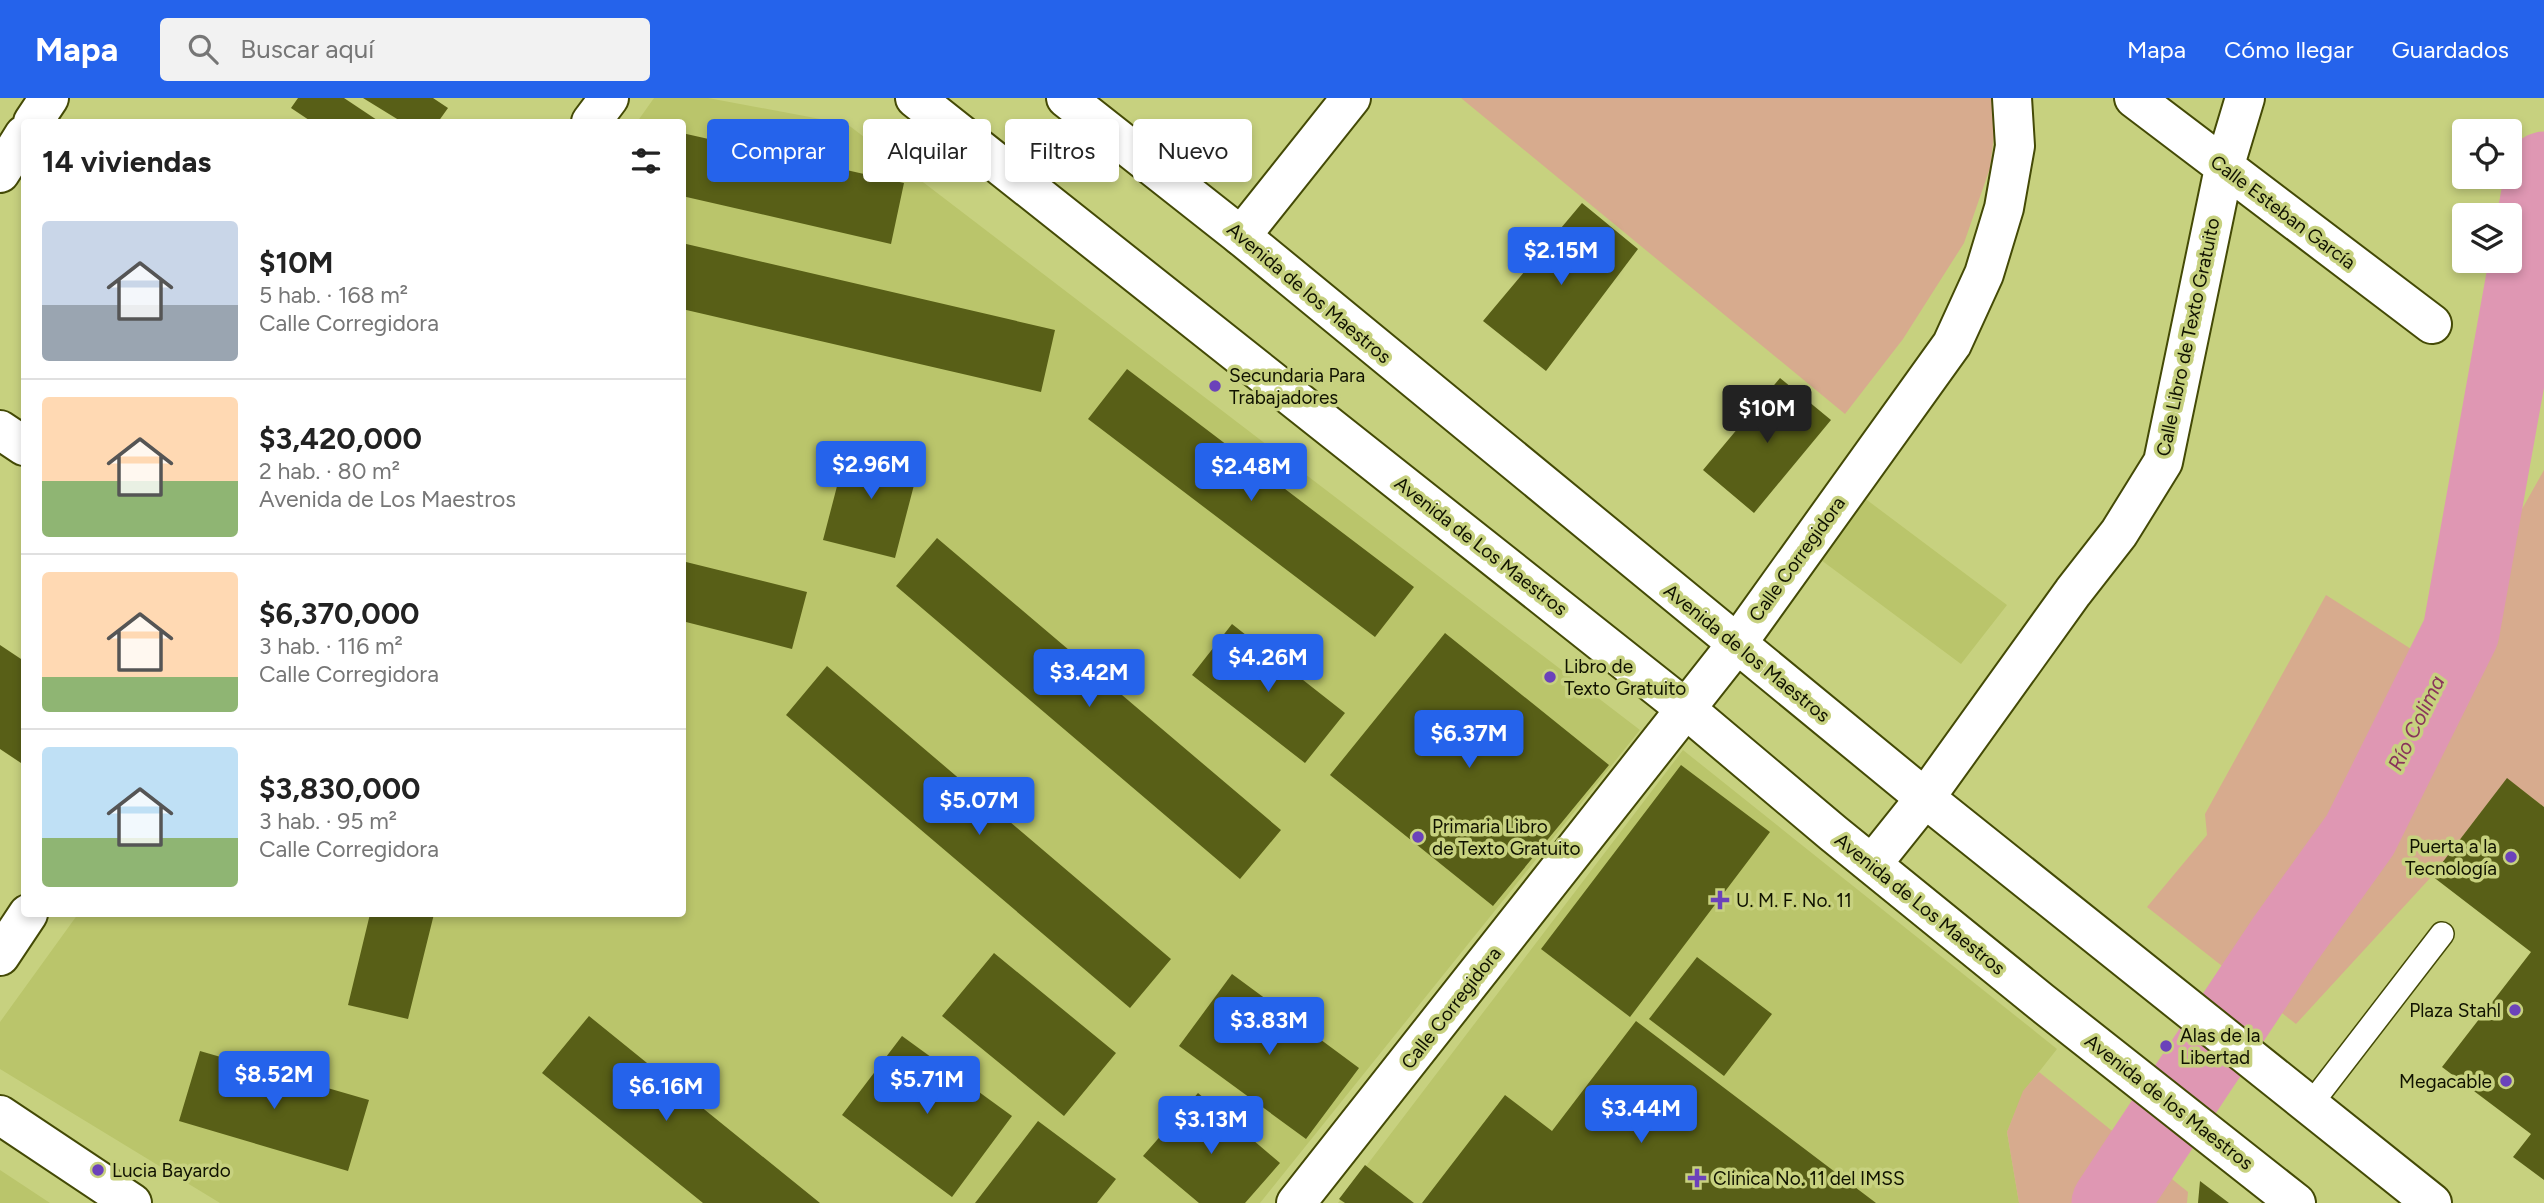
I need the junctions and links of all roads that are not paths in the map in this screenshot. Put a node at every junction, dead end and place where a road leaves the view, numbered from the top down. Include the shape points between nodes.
1 (49, 98) edge
2 (609, 98) edge
3 (915, 98) edge
4 (1066, 98) edge
5 (1352, 98) edge
6 (2012, 98) edge
7 (2134, 98) edge
8 (2245, 98) edge
9 (35, 119) edge
10 (593, 119) edge
11 (21, 140) edge
12 (2224, 169) junction
13 (0, 173) edge
14 (1241, 236) junction
15 (2432, 324) dead end
16 (0, 430) edge
17 (21, 444) edge
18 (1736, 645) junction
19 (1687, 710) junction
20 (1925, 798) junction
21 (1873, 863) junction
22 (26, 917) edge
23 (2442, 934) dead end
24 (0, 956) edge
25 (2040, 1001) joint
26 (2311, 1104) junction
27 (0, 1115) edge
28 (132, 1203) edge
29 (1296, 1203) edge
30 (2296, 1203) edge
31 (2432, 1203) edge

1 - 9 main road
2 - 10 main road
3 - 19 main road, Avenida de Los Maestros
4 - 14 main road, Avenida de los Maestros
5 - 14 main road
6 - 18 main road, Calle Corregidora via 2015,146 2004,208 1984,274 1951,344
7 - 12 main road, Calle Esteban García
8 - 12 main road, Calle Libro de Texto Gratuito
11 - 13 main road
12 - 15 main road, Calle Esteban García
12 - 20 main road, Calle Libro de Texto Gratuito via 2163,462 2119,533
14 - 18 main road, Avenida de los Maestros
16 - 17 main road
18 - 19 main road, Calle Corregidora
18 - 20 main road, Avenida de los Maestros
19 - 21 main road, Avenida de Los Maestros
19 - 29 main road, Calle Corregidora
20 - 21 main road, Calle Libro de Texto Gratuito
20 - 26 main road, Avenida de los Maestros
21 - 25 main road, Avenida de Los Maestros
22 - 24 main road
23 - 26 lane
25 - 30 main road, Avenida de los Maestros
26 - 31 main road, Avenida de los Maestros
27 - 28 main road

